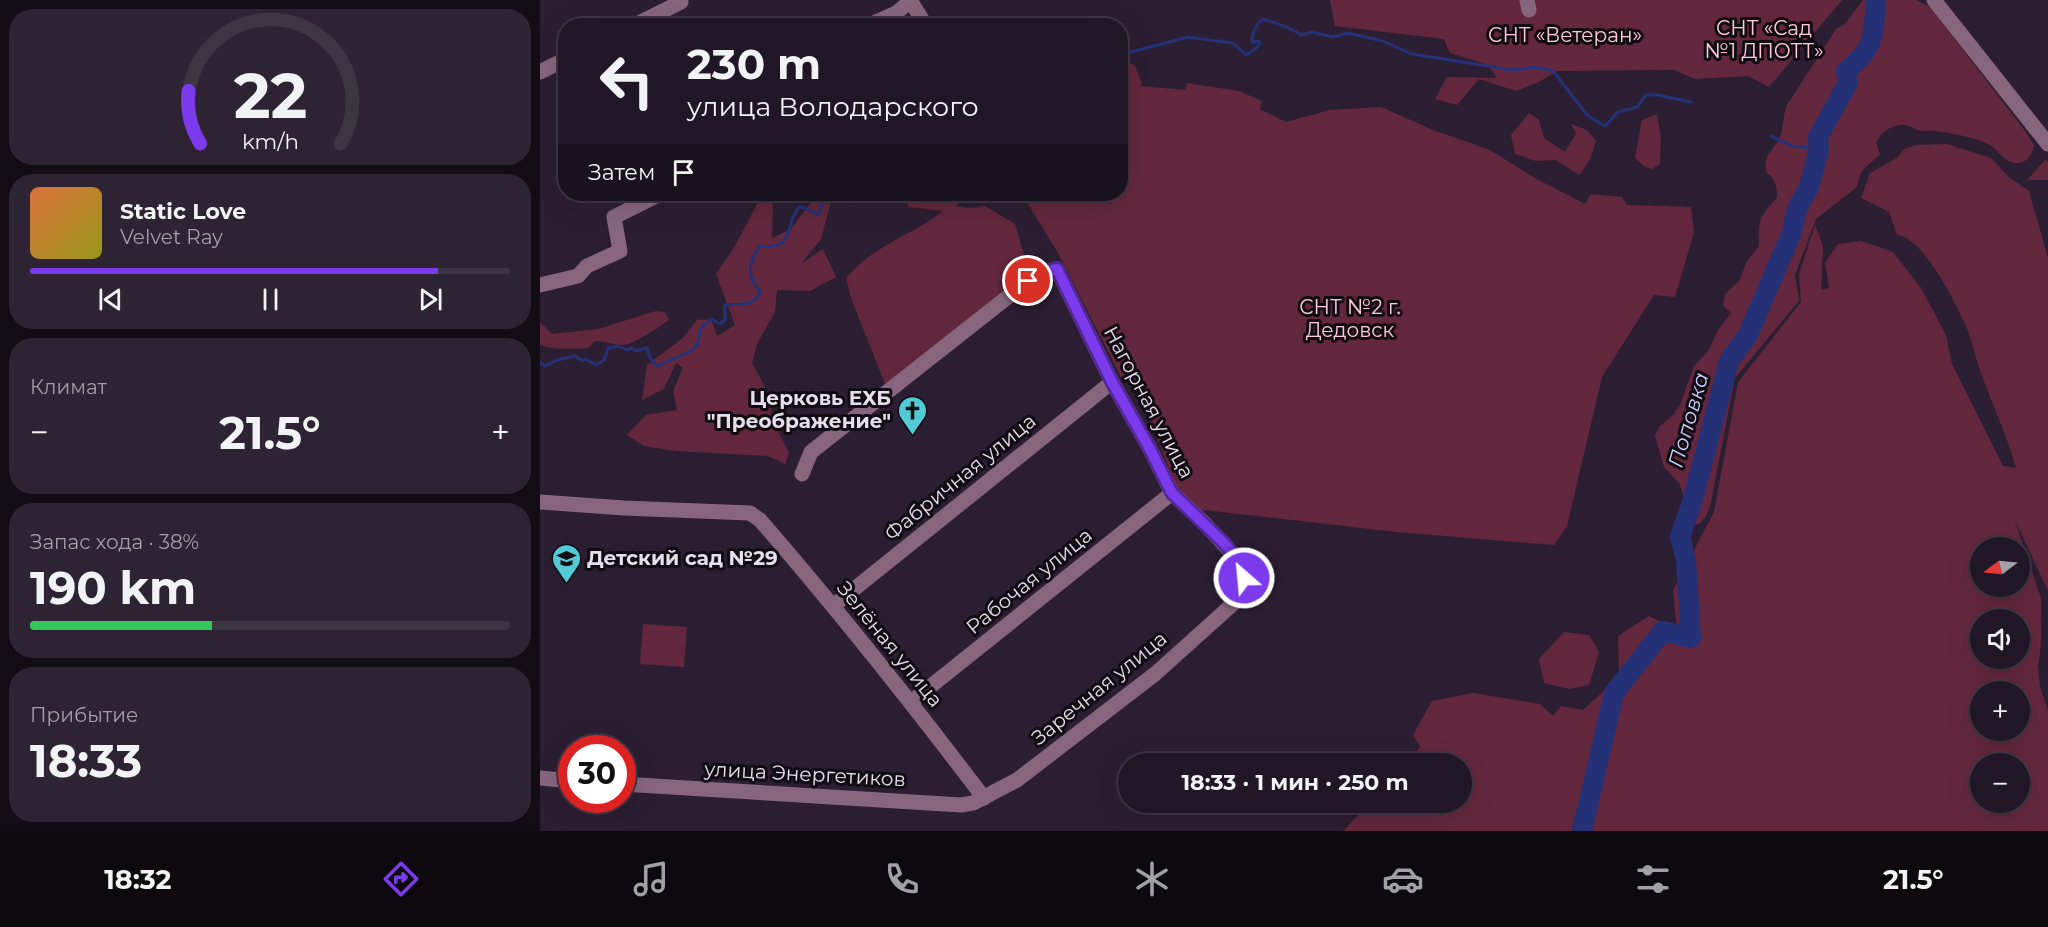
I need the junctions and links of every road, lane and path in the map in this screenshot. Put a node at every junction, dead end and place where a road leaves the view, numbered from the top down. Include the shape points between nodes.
1 (910, 0) edge
2 (1934, 0) edge
3 (681, 2) edge
4 (649, 18) edge
5 (885, 18) edge
6 (921, 18) edge
7 (558, 63) edge
8 (540, 72) edge
9 (2048, 144) edge
10 (646, 201) edge
11 (540, 285) edge
12 (1112, 382) junction
13 (802, 474) dead end
14 (1172, 493) junction
15 (540, 502) edge
16 (1234, 603) joint
17 (833, 606) junction
18 (911, 702) junction
19 (540, 778) edge
20 (558, 780) edge
21 (636, 785) edge
22 (984, 798) junction

1 - 5 street
1 - 6 street
2 - 9 street
3 - 4 street
7 - 8 street
10 - 11 street via 614,217 620,251 587,266 578,276
12 - 13 street, Нагорная улица via 1057,269 1047,271 1028,281 811,452
12 - 14 street, Нагорная улица
12 - 17 street, Фабричная улица
14 - 16 street, Нагорная улица via 1234,555 1245,586
14 - 18 street, Рабочая улица
15 - 17 street, Зелёная улица via 750,513
16 - 22 street, Заречная улица via 1145,681 1017,780
17 - 18 street, Зелёная улица
18 - 22 street, Зелёная улица
19 - 20 street
21 - 22 street, улица Энергетиков via 962,804

